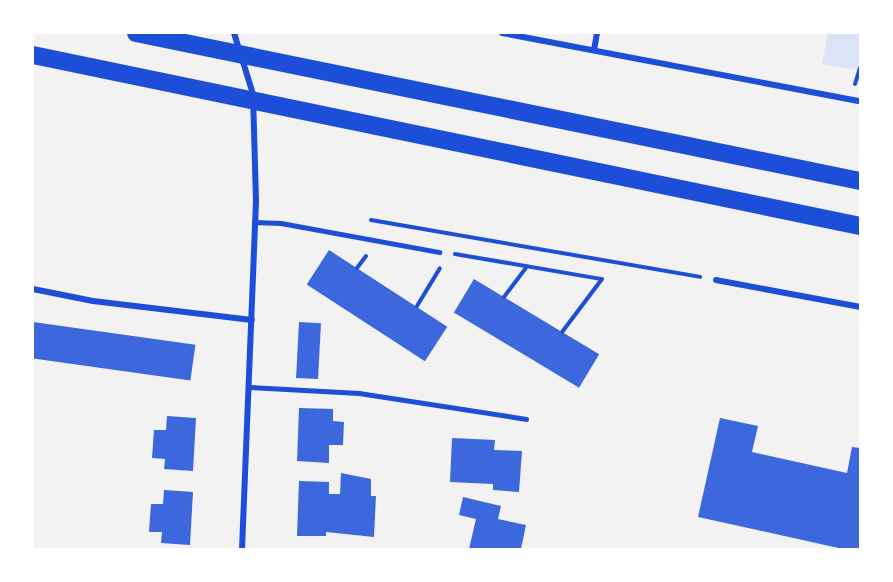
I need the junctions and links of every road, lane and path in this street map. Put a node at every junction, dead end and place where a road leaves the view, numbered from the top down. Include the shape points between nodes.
1 (136, 33) edge
2 (234, 33) edge
3 (502, 33) edge
4 (597, 33) edge
5 (594, 50) junction
6 (33, 55) edge
7 (860, 101) edge
8 (860, 181) edge
9 (369, 220) dead end
10 (254, 222) junction
11 (860, 226) edge
12 (439, 252) joint
13 (449, 254) junction
14 (527, 267) junction
15 (716, 280) joint
16 (33, 289) edge
17 (504, 297) dead end
18 (417, 306) dead end
19 (860, 307) edge
20 (252, 320) junction
21 (562, 332) dead end
22 (249, 387) junction
23 (526, 419) dead end
24 (242, 549) edge

1 - 8 highway
2 - 10 street via 253,94
3 - 5 street
4 - 5 street
5 - 7 street
6 - 11 highway via 279,109
9 - 15 path
10 - 12 lane via 281,223
10 - 20 street
12 - 13 path
13 - 14 path
13 - 18 path
14 - 17 path
14 - 21 path via 602,279
15 - 19 street
16 - 20 street via 93,301
20 - 22 street
22 - 23 lane via 358,393
22 - 24 street

